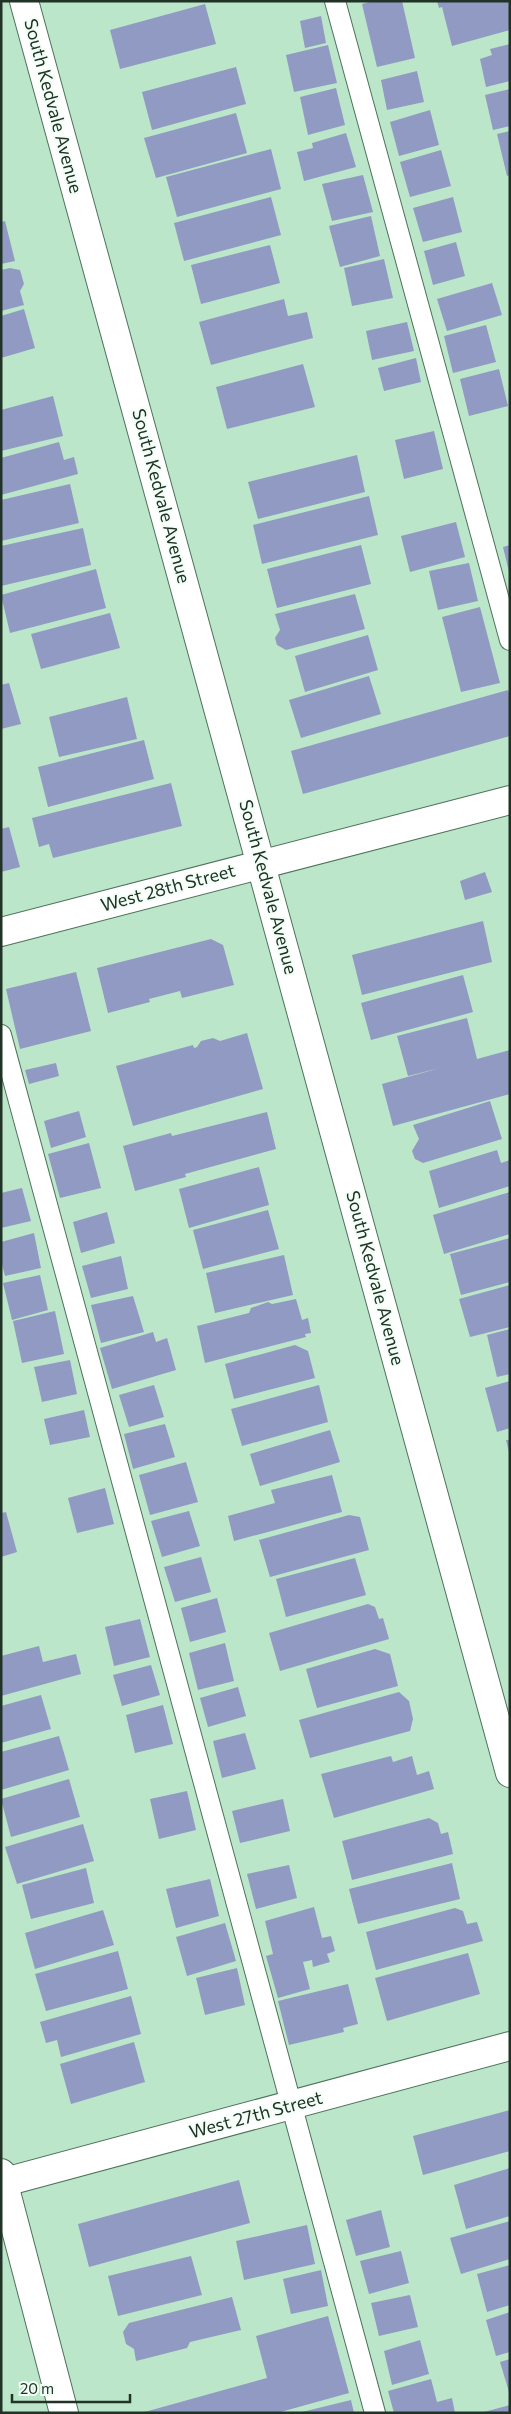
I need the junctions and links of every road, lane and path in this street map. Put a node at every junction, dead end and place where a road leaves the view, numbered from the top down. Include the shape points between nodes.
1 (24, 1) edge
2 (335, 1) edge
3 (510, 640) edge
4 (510, 800) edge
5 (262, 864) junction
6 (1, 932) edge
7 (1, 1035) edge
8 (510, 1773) edge
9 (510, 2046) edge
10 (292, 2105) junction
11 (2, 2180) edge
12 (64, 2413) edge
13 (375, 2413) edge

1 - 5 street, South Kedvale Avenue
2 - 3 lane
4 - 5 street, West 28th Street
5 - 6 street, West 28th Street
5 - 8 street, South Kedvale Avenue
7 - 10 lane
9 - 10 street, West 27th Street
10 - 11 street, West 27th Street
10 - 13 lane
11 - 12 street

